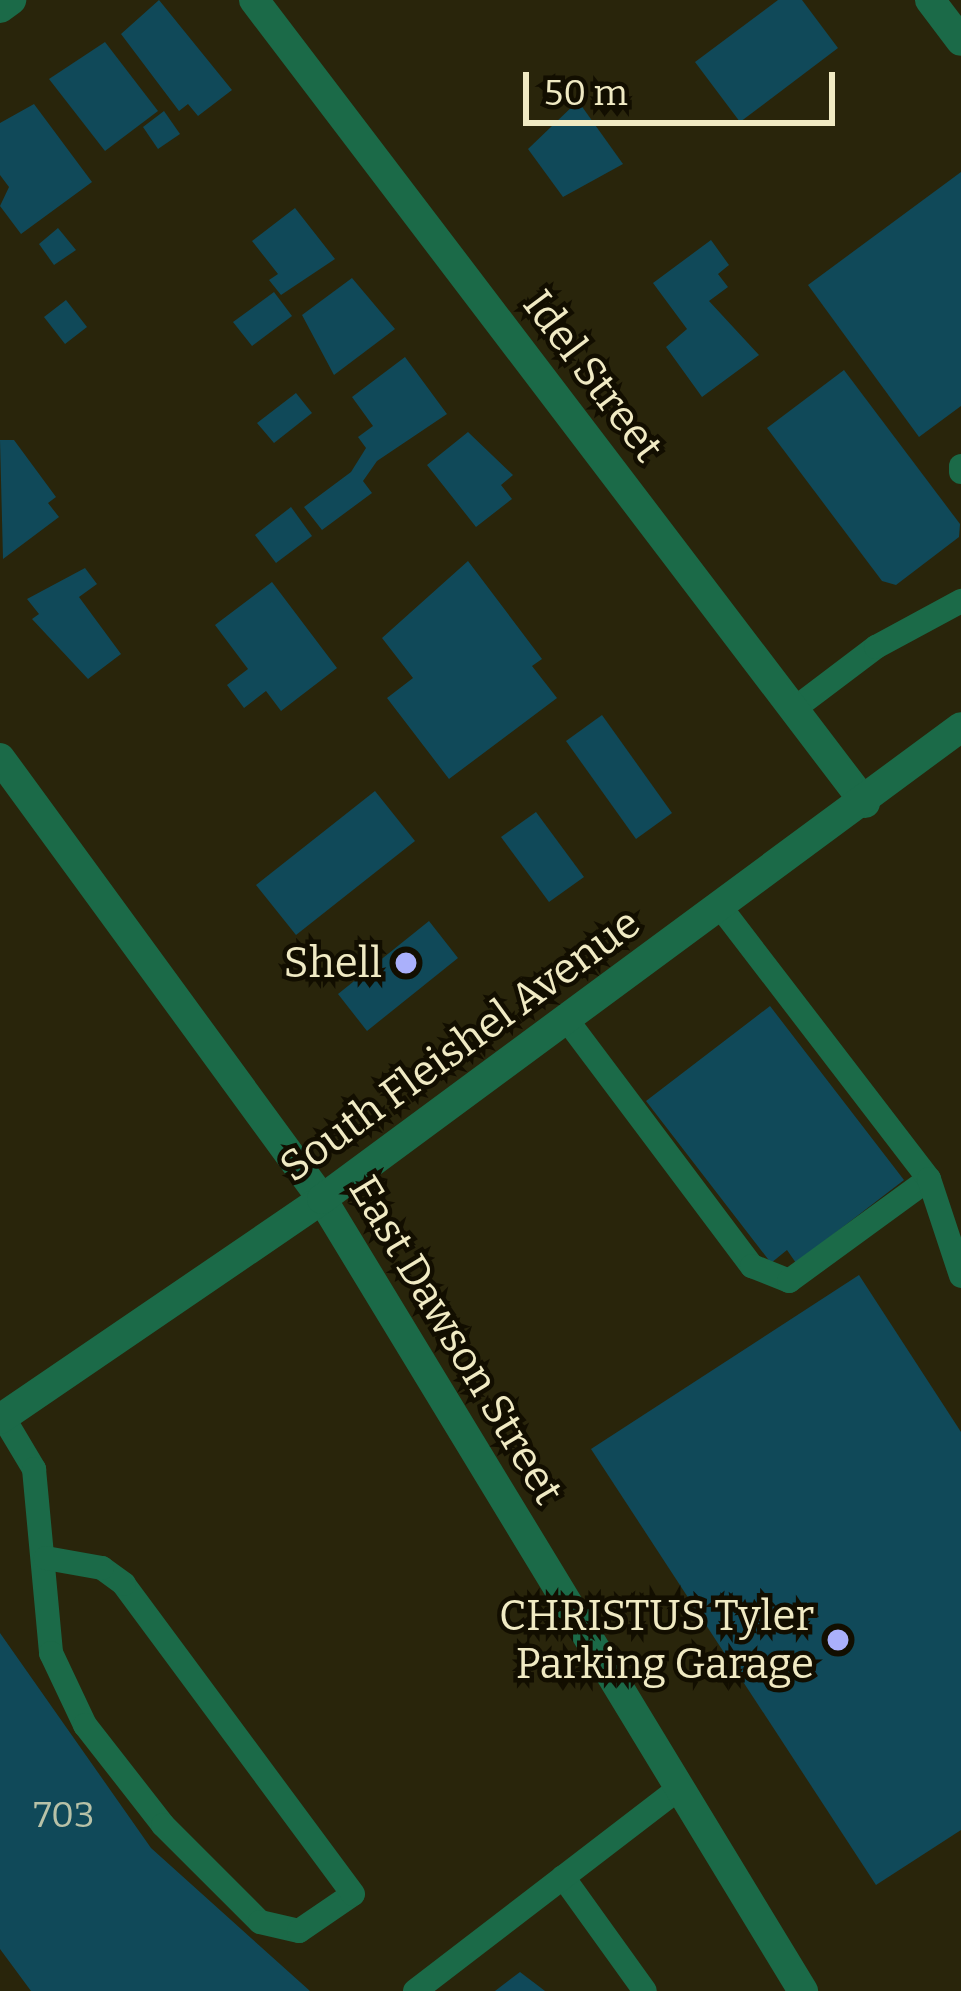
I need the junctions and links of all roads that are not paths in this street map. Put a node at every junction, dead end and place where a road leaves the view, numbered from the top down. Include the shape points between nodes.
1 (11, 0) edge
2 (254, 0) edge
3 (930, 0) edge
4 (0, 8) edge
5 (961, 41) edge
6 (961, 601) edge
7 (794, 709) junction
8 (961, 727) edge
9 (0, 758) edge
10 (865, 803) junction
11 (721, 908) junction
12 (567, 1020) junction
13 (928, 1179) junction
14 (322, 1199) junction
15 (961, 1276) edge
16 (2, 1418) edge
17 (46, 1558) junction
18 (678, 1789) junction
19 (563, 1877) junction
20 (415, 1991) edge
21 (644, 1991) edge
22 (803, 1991) edge

1 - 4 street
2 - 7 street, Idel Street
3 - 5 street
6 - 7 lane
7 - 10 street, Idel Street
8 - 10 street, South Fleishel Avenue
9 - 14 street, East Dawson Street
10 - 11 street, South Fleishel Avenue
11 - 12 street, South Fleishel Avenue
11 - 13 lane
12 - 13 lane via 752,1266 789,1281
12 - 14 street, South Fleishel Avenue
13 - 15 lane
14 - 16 street, South Fleishel Avenue
14 - 18 street, East Dawson Street
16 - 17 lane via 34,1469
17 - 17 lane via 51,1653 63,1690 163,1825 274,1929 315,1924 353,1894 124,1583 103,1568
18 - 19 lane
18 - 22 street, East Dawson Street
19 - 20 lane
19 - 21 lane

